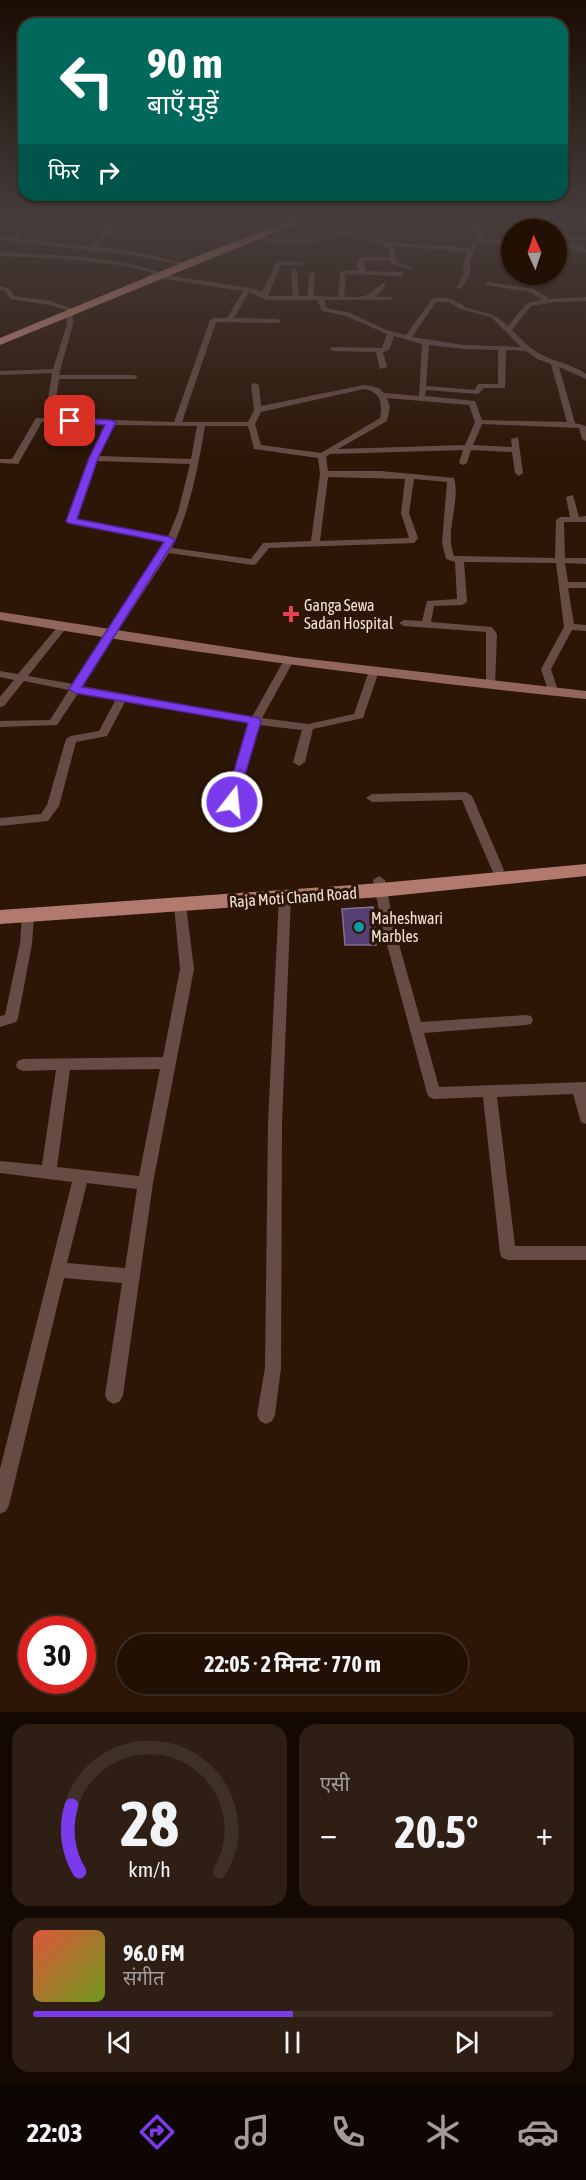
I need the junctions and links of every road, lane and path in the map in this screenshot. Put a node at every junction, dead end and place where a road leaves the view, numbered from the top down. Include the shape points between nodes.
1 (19, 299) edge
2 (98, 299) edge
3 (242, 299) edge
4 (317, 299) edge
5 (372, 299) edge
6 (546, 300) joint
7 (586, 300) edge
8 (69, 311) junction
9 (341, 312) junction
10 (229, 320) junction
11 (278, 321) dead end
12 (509, 329) junction
13 (391, 334) junction
14 (1, 338) edge
15 (408, 338) junction
16 (426, 342) junction
17 (333, 349) dead end
18 (502, 349) junction
19 (528, 349) junction
20 (379, 351) junction
21 (555, 362) junction
22 (383, 367) dead end
23 (586, 367) edge
24 (567, 368) junction
25 (0, 373) edge
26 (56, 374) junction
27 (134, 377) dead end
28 (586, 377) edge
29 (255, 384) dead end
30 (424, 388) junction
31 (383, 395) junction
32 (422, 398) junction
33 (258, 410) junction
34 (49, 420) junction
35 (111, 422) junction
36 (479, 422) junction
37 (177, 424) junction
38 (251, 424) junction
39 (201, 425) junction
40 (572, 425) junction
41 (515, 439) dead end
42 (586, 439) edge
43 (468, 447) junction
44 (516, 450) junction
45 (380, 451) junction
46 (325, 454) junction
47 (94, 458) junction
48 (0, 461) edge
49 (195, 462) junction
50 (463, 463) dead end
51 (519, 473) dead end
52 (324, 474) junction
53 (381, 474) junction
54 (410, 476) junction
55 (570, 497) dead end
56 (575, 519) junction
57 (586, 519) edge
58 (315, 544) junction
59 (168, 545) junction
60 (459, 560) junction
61 (560, 560) junction
62 (586, 561) edge
63 (564, 585) junction
64 (586, 585) edge
65 (0, 616) edge
66 (404, 623) dead end
67 (426, 624) junction
68 (62, 627) junction
69 (569, 627) junction
70 (586, 628) edge
71 (110, 635) junction
72 (289, 660) junction
73 (374, 671) junction
74 (0, 674) edge
75 (22, 678) junction
76 (491, 684) junction
77 (75, 689) junction
78 (553, 692) junction
79 (586, 695) edge
80 (122, 697) junction
81 (0, 704) edge
82 (255, 721) junction
83 (0, 724) edge
84 (308, 727) junction
85 (299, 762) dead end
86 (372, 798) dead end
87 (232, 802) dead end
88 (0, 822) edge
89 (586, 861) edge
90 (498, 870) junction
91 (586, 870) edge
92 (380, 885) junction
93 (285, 897) junction
94 (180, 905) junction
95 (0, 908) edge
96 (28, 915) junction
97 (0, 917) edge
98 (526, 1020) dead end
99 (0, 1022) edge
100 (416, 1028) junction
101 (169, 1063) junction
102 (23, 1065) dead end
103 (64, 1066) junction
104 (582, 1088) edge
105 (489, 1091) junction
106 (586, 1118) edge
107 (0, 1167) edge
108 (49, 1170) junction
109 (81, 1176) junction
110 (145, 1183) junction
111 (586, 1253) edge
112 (58, 1270) junction
113 (132, 1276) junction
114 (114, 1395) dead end
115 (266, 1415) dead end
116 (4, 1478) edge
117 (0, 1505) edge

1 - 8 street via 51,303
2 - 8 highway
3 - 10 street
4 - 9 street via 324,310
5 - 9 street via 393,302 349,306
6 - 7 street
6 - 12 street via 529,304
8 - 14 highway
8 - 26 street via 70,324
9 - 13 street
10 - 11 street
10 - 37 street via 213,320
12 - 15 street via 493,316 438,299
12 - 19 street
13 - 15 street
13 - 20 street via 386,349
15 - 16 street
16 - 18 street
16 - 30 street
17 - 20 street
18 - 19 street
18 - 30 street via 502,386 482,386 480,392
19 - 21 street
20 - 22 street
21 - 24 street
21 - 40 street
23 - 24 street
24 - 28 street
25 - 26 street
26 - 27 street
26 - 34 street
29 - 33 street
30 - 32 street
31 - 32 street
31 - 33 street via 364,387
31 - 46 street via 387,410 384,419
32 - 36 street via 472,403
33 - 38 street
34 - 35 street
34 - 48 street via 39,420 15,462
35 - 37 street
35 - 47 street
36 - 40 street
36 - 43 street
37 - 39 street
38 - 39 street
38 - 46 street via 257,447
39 - 49 street
40 - 42 street via 582,426
41 - 44 street
43 - 44 street
43 - 45 street
43 - 50 street
44 - 51 street
45 - 46 street
45 - 53 street
46 - 52 street
47 - 49 street
47 - 59 street via 71,521
49 - 59 street via 182,512
52 - 53 street
52 - 58 street
53 - 54 street
54 - 58 street via 405,513 414,540
54 - 60 street via 451,480 448,551 449,558
55 - 56 street
56 - 57 street
56 - 61 street via 560,520
58 - 59 street via 266,545 253,562
59 - 71 street
60 - 61 street
60 - 67 street via 462,602 430,603
61 - 62 street
61 - 63 street
63 - 64 street
63 - 69 street
65 - 68 street
66 - 67 street
67 - 76 street via 489,629
68 - 71 street
68 - 75 street
69 - 70 street
69 - 78 street via 546,669
71 - 72 street
71 - 77 street
72 - 73 street
72 - 82 street
73 - 76 street
73 - 84 street via 358,716
74 - 75 street
75 - 77 street
75 - 81 street
76 - 78 street
77 - 80 street
77 - 83 street via 53,723
78 - 79 street
80 - 82 street
80 - 88 street via 103,734 72,739 53,806 44,818
82 - 84 street
82 - 87 street
84 - 85 street
86 - 90 street via 466,796
89 - 90 main road
90 - 92 main road
91 - 92 main road, Raja Moti Chand Road
92 - 93 main road, Raja Moti Chand Road
92 - 95 main road
92 - 100 street
93 - 94 main road, Raja Moti Chand Road
93 - 115 street via 275,1123 273,1368
94 - 96 main road, Raja Moti Chand Road
94 - 101 street via 187,969
96 - 97 main road, Raja Moti Chand Road
96 - 99 street via 11,1018
98 - 100 street
100 - 105 street via 434,1093
101 - 103 street
101 - 110 street
102 - 103 street
103 - 108 street
104 - 105 street
104 - 106 street
105 - 111 street via 507,1253
107 - 108 street
108 - 109 street
109 - 110 street
109 - 112 street
110 - 113 street
112 - 113 street
112 - 116 street
113 - 114 street
116 - 117 street

